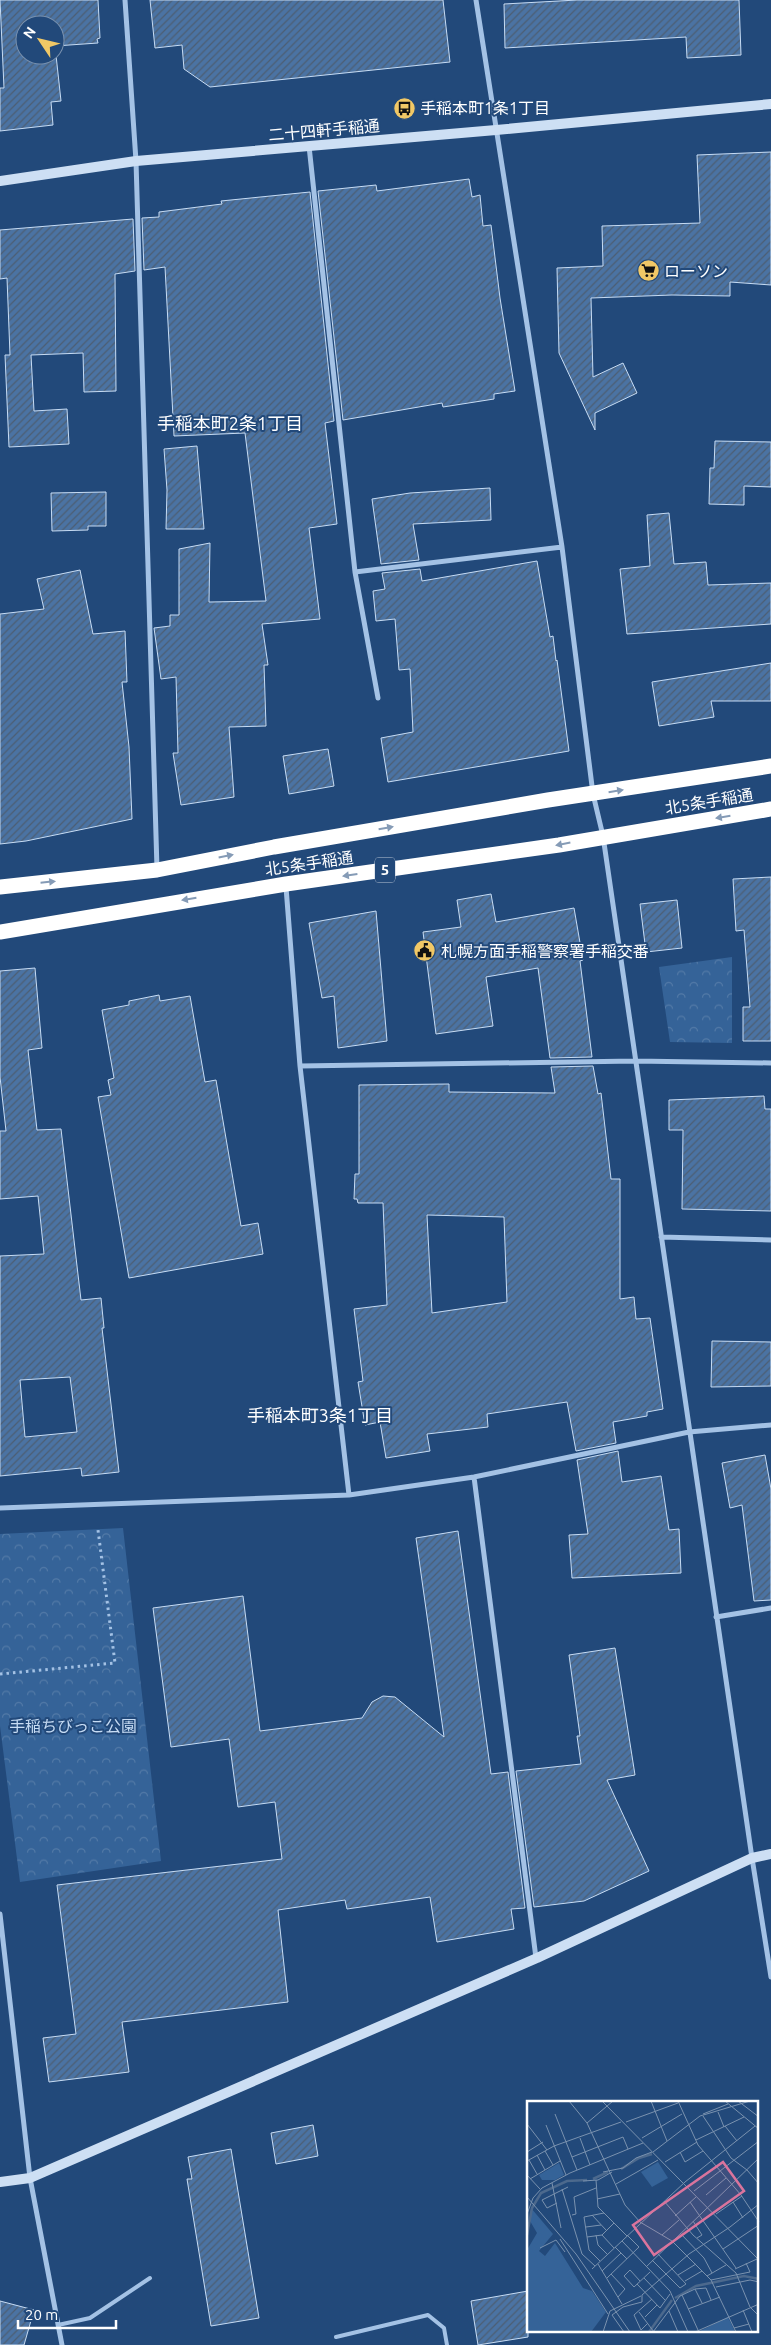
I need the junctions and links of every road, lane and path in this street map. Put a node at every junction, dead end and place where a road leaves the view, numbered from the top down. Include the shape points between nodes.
1 (125, 0) edge
2 (476, 0) edge
3 (771, 104) edge
4 (496, 130) junction
5 (309, 146) junction
6 (136, 161) junction
7 (0, 181) edge
8 (562, 547) junction
9 (355, 572) junction
10 (378, 698) dead end
11 (771, 766) edge
12 (593, 794) junction
13 (771, 809) edge
14 (603, 836) junction
15 (157, 870) junction
16 (286, 884) junction
17 (0, 887) edge
18 (0, 932) edge
19 (635, 1061) junction
20 (771, 1063) edge
21 (300, 1066) junction
22 (661, 1237) junction
23 (771, 1240) edge
24 (771, 1425) edge
25 (689, 1432) junction
26 (474, 1477) junction
27 (348, 1495) junction
28 (0, 1508) edge
29 (98, 1530) dead end
30 (771, 1608) edge
31 (716, 1617) junction
32 (0, 1674) edge
33 (771, 1854) edge
34 (752, 1858) junction
35 (0, 1914) edge
36 (536, 1958) junction
37 (771, 1977) edge
38 (30, 2178) junction
39 (0, 2182) edge
40 (150, 2278) dead end
41 (58, 2325) junction
42 (336, 2337) dead end
43 (62, 2345) edge
44 (447, 2345) edge

1 - 6 street
2 - 4 street
3 - 4 street, 二十四軒手稲通
4 - 5 street, 二十四軒手稲通
4 - 8 street
5 - 6 street, 二十四軒手稲通
5 - 9 street
6 - 7 street, 二十四軒手稲通
6 - 15 street
8 - 9 street
8 - 12 street
9 - 10 street
12 -> 11 highway, 北5条手稲通
12 - 14 street
15 -> 12 highway, 北5条手稲通 via 284,845
13 -> 14 highway, 北5条手稲通 / 5
14 -> 16 highway, 北5条手稲通 / 5
14 - 19 street
17 -> 15 highway, 北5条手稲通
16 -> 18 highway, 北5条手稲通 / 5
16 - 21 street
19 - 20 street
19 - 21 street
19 - 22 street
21 - 27 street
22 - 23 street
22 - 25 street
24 - 25 street
25 - 26 street
25 - 31 street
26 - 27 street
26 - 36 street
27 - 28 street
29 - 32 path via 114,1663
30 - 31 street
31 - 34 street
33 - 34 street
34 - 36 street
34 - 37 street
35 - 38 street
36 - 38 street
38 - 39 street
38 - 41 street
40 - 41 lane via 90,2318
41 - 43 street
42 - 44 lane via 428,2315 444,2328

